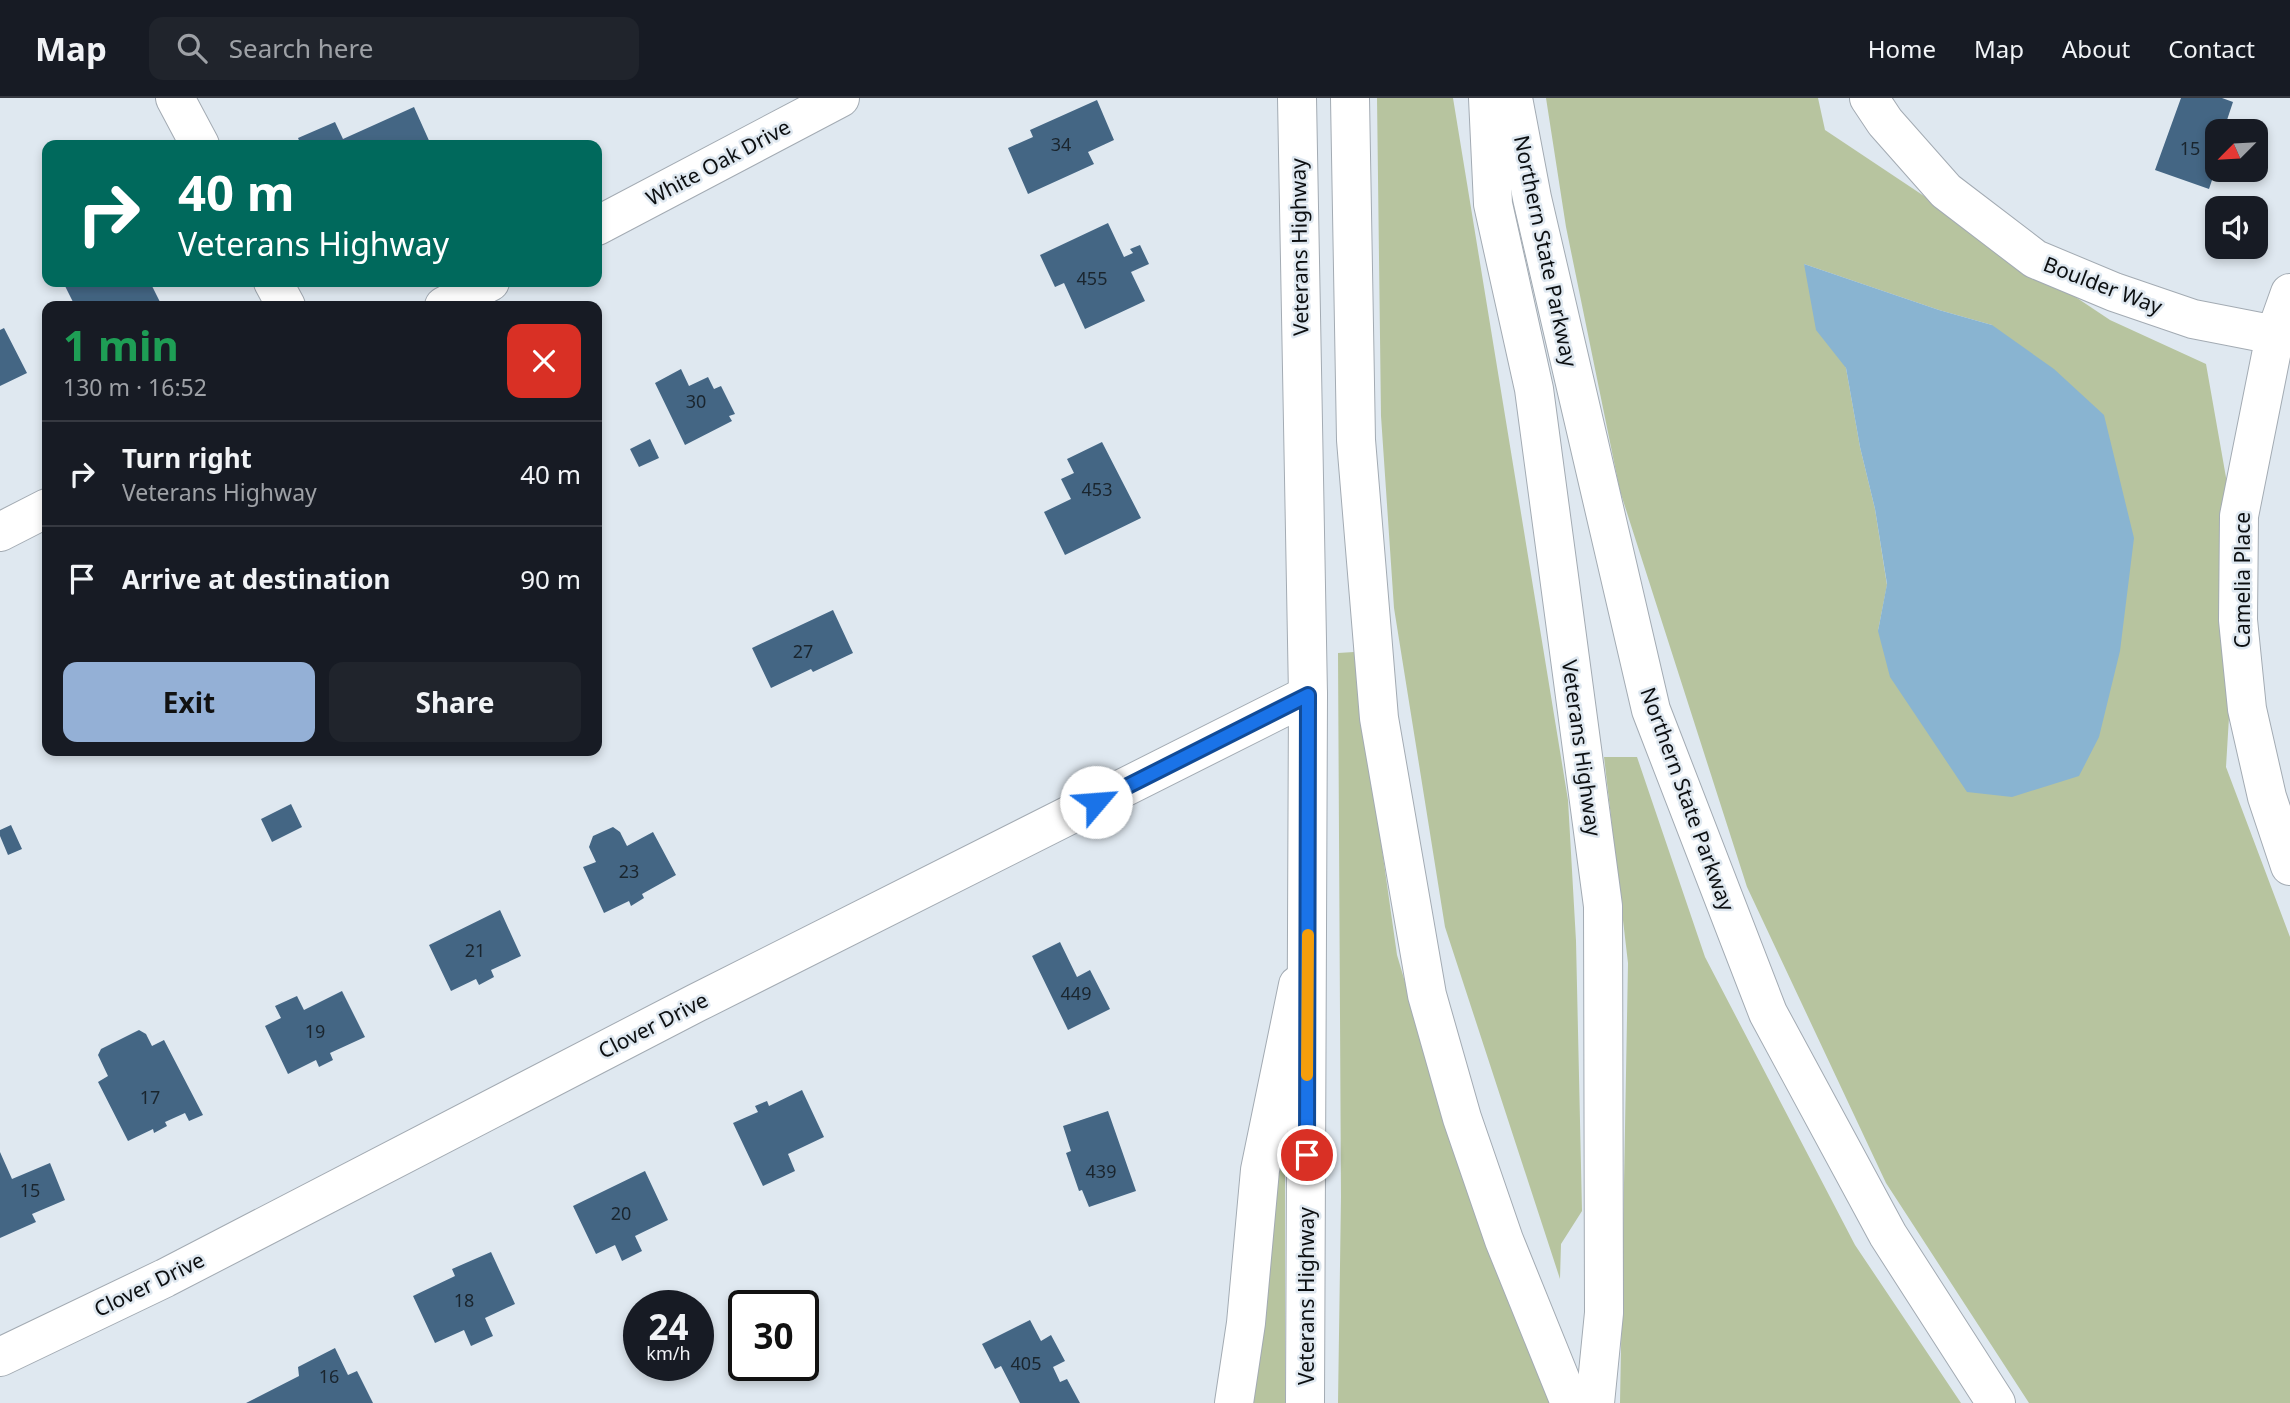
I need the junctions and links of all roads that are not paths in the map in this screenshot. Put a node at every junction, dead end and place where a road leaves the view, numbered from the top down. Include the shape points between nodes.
1 (175, 98) edge
2 (840, 98) edge
3 (1297, 98) edge
4 (1350, 98) edge
5 (1488, 98) edge
6 (1513, 98) edge
7 (1869, 98) edge
8 (197, 140) edge
9 (602, 223) edge
10 (481, 287) edge
11 (2290, 293) edge
12 (454, 301) edge
13 (2275, 335) junction
14 (42, 511) edge
15 (0, 532) edge
16 (1308, 695) junction
17 (2290, 866) edge
18 (1308, 934) junction
19 (0, 1357) edge
20 (1234, 1403) edge
21 (1305, 1403) edge
22 (1570, 1403) edge
23 (1595, 1403) edge
24 (1996, 1403) edge

1 - 8 main road
2 - 9 main road, White Oak Drive
3 - 16 main road, Veterans Highway
4 - 22 main road via 1356,440 1379,718 1427,995 1504,1240
5 - 23 main road, Veterans Highway via 1493,204 1534,389 1603,906 1604,1313
6 - 24 main road, Northern State Parkway via 1651,710 1768,1013 1888,1236
7 - 13 main road, Boulder Way via 1946,191 2035,259 2193,319
10 - 12 main road
11 - 13 main road, Camelia Place
13 - 17 main road, Camelia Place via 2239,516 2238,620 2247,709 2267,797
14 - 15 main road
16 - 18 main road, Veterans Highway
16 - 19 main road, Clover Drive via 696,1003 165,1278
18 - 20 main road via 1260,1170
18 - 21 main road, Veterans Highway

